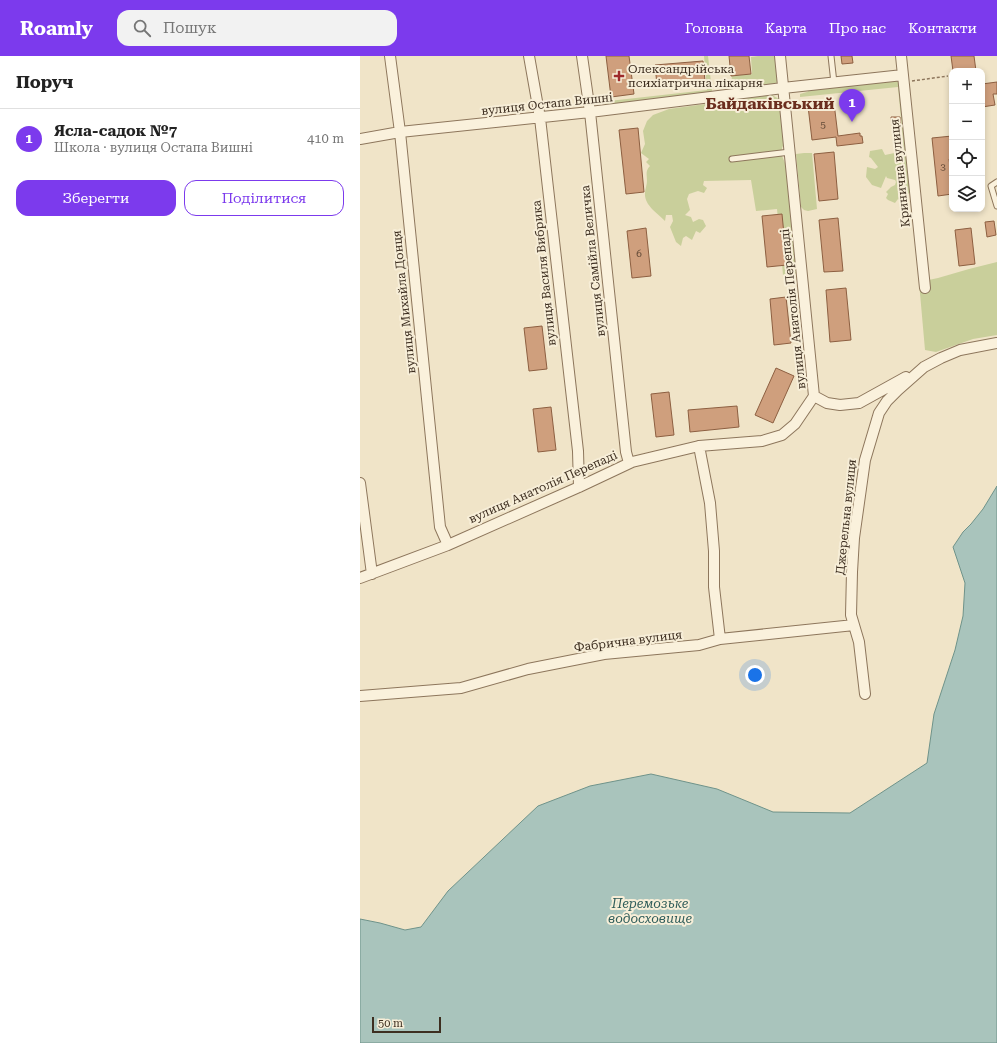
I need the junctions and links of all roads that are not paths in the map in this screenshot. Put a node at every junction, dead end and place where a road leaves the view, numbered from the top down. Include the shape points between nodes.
1 (390, 56) edge
2 (529, 56) edge
3 (582, 56) edge
4 (780, 56) edge
5 (831, 56) edge
6 (901, 56) edge
7 (904, 79) junction
8 (834, 83) junction
9 (783, 88) junction
10 (590, 112) junction
11 (540, 118) junction
12 (400, 132) junction
13 (360, 139) edge
14 (790, 152) junction
15 (732, 159) dead end
16 (997, 182) edge
17 (997, 206) edge
18 (925, 288) dead end
19 (997, 343) edge
20 (924, 367) junction
21 (814, 396) junction
22 (699, 446) junction
23 (629, 463) junction
24 (360, 483) edge
25 (578, 487) junction
26 (448, 545) junction
27 (372, 574) junction
28 (360, 578) edge
29 (854, 626) junction
30 (720, 639) junction
31 (865, 694) dead end
32 (360, 696) edge

1 - 12 street, вулиця Михайла Донця
2 - 11 street, вулиця Василя Вибрика
3 - 10 street, вулиця Самійла Величка
4 - 9 street, вулиця Анатолія Перепаді
5 - 8 lane
6 - 7 street, Кринична вулиця
7 - 8 street, вулиця Остапа Вишні
7 - 18 street, Кринична вулиця
8 - 9 street, вулиця Остапа Вишні
9 - 10 street, вулиця Остапа Вишні
9 - 14 street, вулиця Анатолія Перепаді
10 - 11 street, вулиця Остапа Вишні
10 - 23 street, вулиця Самійла Величка
11 - 12 street, вулиця Остапа Вишні
11 - 25 street, вулиця Василя Вибрика via 578,451
12 - 13 street, вулиця Остапа Вишні
12 - 26 street, вулиця Михайла Донця via 440,527
14 - 15 lane
14 - 21 street, вулиця Анатолія Перепаді
16 - 17 lane via 992,186
19 - 20 street, Джерельна вулиця via 960,350
20 - 21 street via 859,403 827,403
20 - 29 street, Джерельна вулиця via 892,395 879,413 865,460 854,545 851,614
21 - 22 street, вулиця Анатолія Перепаді via 794,424 782,434 762,441
22 - 23 street, вулиця Анатолія Перепаді
22 - 30 street via 710,502 714,586
23 - 25 street, вулиця Анатолія Перепаді
24 - 27 street
25 - 26 street, вулиця Анатолія Перепаді
26 - 27 street, вулиця Анатолія Перепаді
27 - 28 street, вулиця Анатолія Перепаді
29 - 30 street, Фабрична вулиця
29 - 31 street, Джерельна вулиця via 859,642
30 - 32 street, Фабрична вулиця via 699,645 604,654 528,669 461,688

